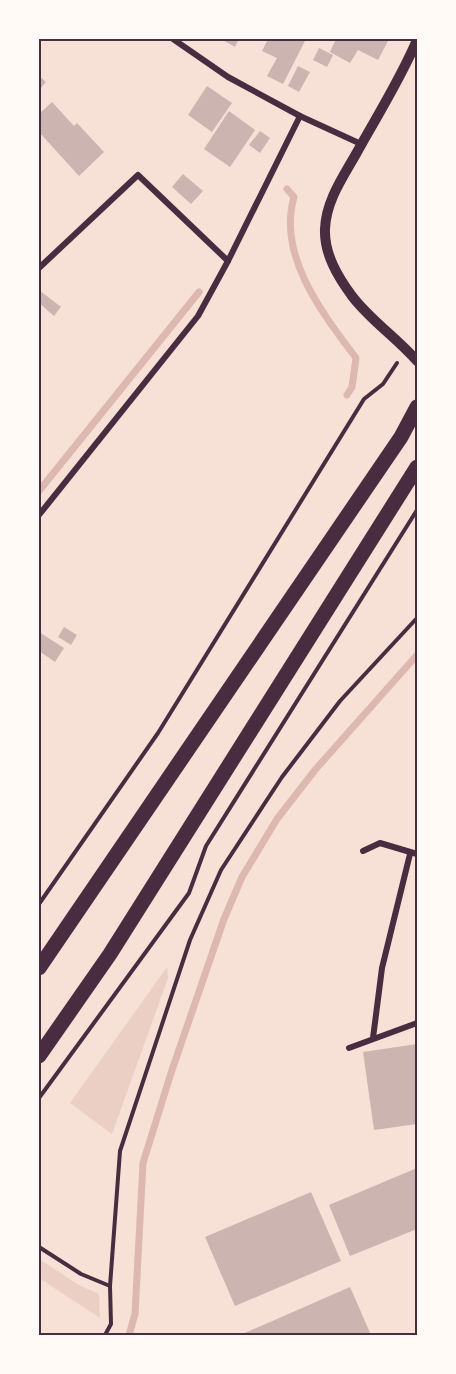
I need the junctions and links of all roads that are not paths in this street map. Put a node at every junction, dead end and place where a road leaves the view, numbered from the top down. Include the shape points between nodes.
1 (173, 39) edge
2 (417, 40) edge
3 (300, 116) junction
4 (361, 144) junction
5 (228, 261) junction
6 (39, 268) edge
7 (417, 361) edge
8 (417, 407) edge
9 (417, 467) edge
10 (39, 515) edge
11 (363, 851) dead end
12 (414, 854) edge
13 (39, 968) edge
14 (417, 1023) edge
15 (373, 1038) junction
16 (349, 1048) dead end
17 (39, 1056) edge

1 - 3 street via 228,77
2 - 4 street
3 - 4 street
3 - 5 street
4 - 7 street via 330,204 326,245 336,272 354,298
5 - 6 street via 138,175
5 - 10 street via 198,316
8 - 13 main road via 401,437
9 - 17 main road via 110,954
11 - 12 street via 380,843
12 - 15 street via 382,968
14 - 15 street
15 - 16 street

